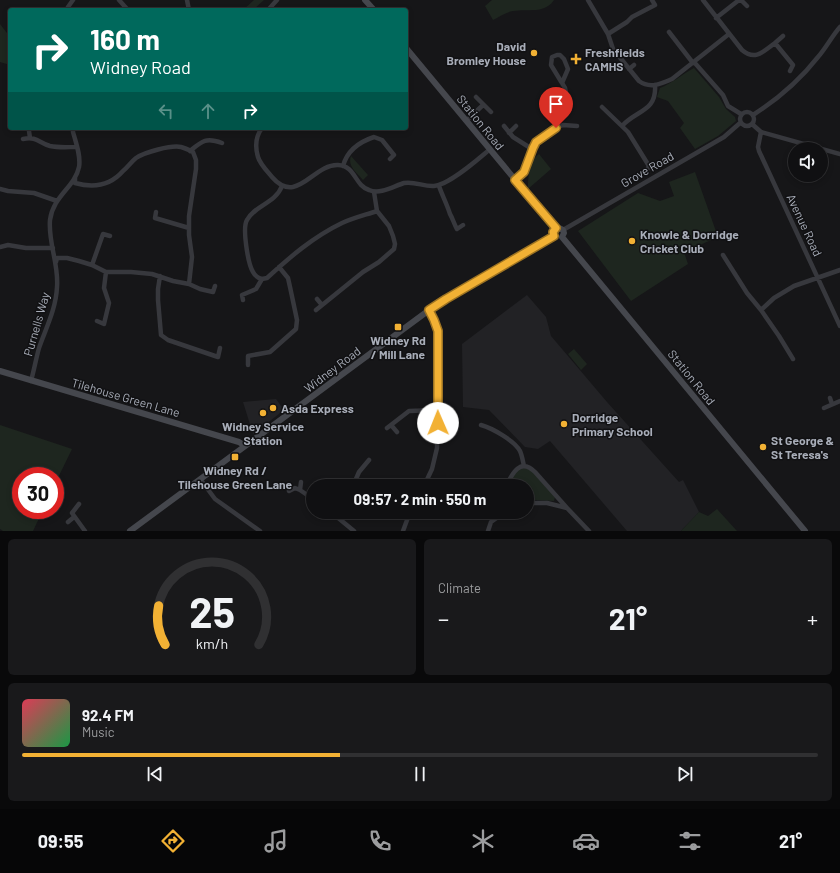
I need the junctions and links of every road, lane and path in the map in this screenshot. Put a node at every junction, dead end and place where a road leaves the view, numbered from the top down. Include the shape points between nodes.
1 (119, 0) edge
2 (277, 0) edge
3 (365, 0) edge
4 (588, 0) edge
5 (652, 0) edge
6 (703, 0) edge
7 (740, 0) edge
8 (747, 6) dead end
9 (126, 8) edge
10 (271, 8) edge
11 (372, 8) edge
12 (716, 18) junction
13 (839, 29) edge
14 (669, 32) dead end
15 (608, 34) junction
16 (729, 34) junction
17 (783, 36) dead end
18 (775, 43) junction
19 (408, 50) edge
20 (694, 63) junction
21 (634, 65) dead end
22 (629, 69) junction
23 (790, 71) dead end
24 (562, 83) junction
25 (654, 85) junction
26 (476, 97) dead end
27 (483, 105) junction
28 (602, 107) dead end
29 (491, 112) dead end
30 (608, 113) junction
31 (741, 114) junction
32 (753, 115) junction
33 (604, 117) dead end
34 (466, 121) junction
35 (740, 123) junction
36 (752, 124) junction
37 (504, 126) dead end
38 (516, 126) dead end
39 (577, 126) dead end
40 (622, 126) junction
41 (556, 128) junction
42 (73, 130) edge
43 (261, 130) edge
44 (29, 131) dead end
45 (760, 132) junction
46 (509, 133) junction
47 (30, 138) junction
48 (23, 139) dead end
49 (220, 140) dead end
50 (77, 147) junction
51 (532, 149) junction
52 (489, 150) junction
53 (190, 151) junction
54 (840, 154) edge
55 (390, 159) dead end
56 (343, 166) junction
57 (649, 166) junction
58 (656, 166) dead end
59 (646, 172) dead end
60 (75, 178) junction
61 (515, 180) junction
62 (282, 186) junction
63 (439, 186) junction
64 (0, 189) edge
65 (374, 192) junction
66 (57, 201) junction
67 (377, 211) junction
68 (156, 212) dead end
69 (463, 225) dead end
70 (189, 228) junction
71 (556, 228) junction
72 (563, 230) junction
73 (110, 236) dead end
74 (554, 236) junction
75 (562, 237) junction
76 (0, 247) edge
77 (53, 248) junction
78 (723, 255) dead end
79 (56, 262) junction
80 (92, 265) junction
81 (279, 267) junction
82 (840, 270) edge
83 (106, 272) junction
84 (160, 276) junction
85 (818, 278) junction
86 (262, 279) junction
87 (189, 284) junction
88 (215, 286) dead end
89 (317, 299) dead end
90 (242, 300) dead end
91 (322, 305) junction
92 (316, 310) dead end
93 (429, 310) junction
94 (761, 310) junction
95 (97, 321) dead end
96 (840, 326) edge
97 (220, 348) dead end
98 (792, 359) dead end
99 (248, 365) dead end
100 (0, 371) edge
101 (31, 381) junction
102 (830, 398) dead end
103 (840, 401) edge
104 (832, 404) junction
105 (824, 408) dead end
106 (438, 410) junction
107 (481, 425) dead end
108 (397, 432) dead end
109 (246, 446) junction
110 (369, 460) dead end
111 (524, 466) junction
112 (356, 479) edge
113 (427, 479) edge
114 (510, 479) edge
115 (201, 480) junction
116 (301, 482) dead end
117 (300, 490) junction
118 (289, 491) dead end
119 (306, 494) edge
120 (534, 503) edge
121 (80, 504) dead end
122 (567, 508) junction
123 (74, 518) junction
124 (341, 519) edge
125 (407, 519) edge
126 (492, 519) edge
127 (495, 519) edge
128 (68, 522) dead end
129 (491, 522) junction
130 (85, 531) edge
131 (131, 531) edge
132 (260, 531) edge
133 (354, 531) edge
134 (403, 531) edge
135 (488, 531) edge
136 (589, 531) edge
137 (805, 531) edge

1 - 9 street
2 - 10 street
3 - 11 street
4 - 15 street
5 - 15 street via 655,5
6 - 12 street
7 - 8 street
7 - 12 street
12 - 16 street
13 - 32 street via 806,71 775,100
14 - 20 street
15 - 22 street via 613,49
16 - 18 street via 747,54 762,53
16 - 20 street
17 - 18 street
18 - 23 street via 795,64
19 - 34 street, Station Road
20 - 25 street via 672,79
20 - 31 street via 723,96 728,106
21 - 22 street
22 - 25 street via 643,84
24 - 24 street via 551,65 552,57 557,55 564,59 568,69
24 - 41 street via 566,93 557,110
25 - 40 street via 654,100
26 - 27 street
27 - 29 street
27 - 34 street
28 - 30 street
30 - 33 street
30 - 40 street
31 - 32 street via 748,112
31 - 35 street
32 - 36 street
34 - 52 street, Station Road
35 - 36 street via 746,127
35 - 72 street, Grove Road via 724,137
36 - 45 street
37 - 46 street
38 - 46 street
39 - 41 street via 563,125
40 - 57 street
41 - 51 street via 536,142
42 - 50 street
43 - 62 street via 256,145 259,159 270,176
44 - 47 street
45 - 54 street
45 - 85 street, Avenue Road via 759,151
46 - 51 street
47 - 48 street
47 - 50 street via 50,145
49 - 53 street via 206,140
50 - 60 street via 79,162
51 - 61 street via 524,172
52 - 61 street, Station Road
52 - 63 street
53 - 60 street via 179,147 141,155 117,178 104,185 85,186 75,182
53 - 70 street via 196,160
55 - 56 street via 394,155 382,140 374,137 351,150
56 - 62 street via 331,166 291,187
56 - 65 street via 352,172 363,187
57 - 58 street
57 - 59 street
60 - 66 street, Purnells Way
61 - 71 street, Station Road
62 - 86 street via 277,196 250,216 246,223 252,271
63 - 65 street via 406,183
63 - 69 street via 452,222 457,229
64 - 66 street via 34,193
65 - 67 street
66 - 77 street, Purnells Way via 50,220
67 - 81 street via 326,232
67 - 91 street via 389,226 395,240 394,248
68 - 70 street via 155,218
70 - 87 street via 192,257
71 - 72 street
71 - 74 street
72 - 75 street
73 - 80 street via 103,234
74 - 75 street via 558,239
74 - 93 street, Widney Road
75 - 137 street, Station Road
76 - 77 street via 8,245
77 - 79 street, Purnells Way
78 - 94 street
79 - 80 street via 57,258 67,258
79 - 101 street, Purnells Way via 57,286 54,305 38,350
80 - 83 street
81 - 86 street via 267,278
81 - 99 street via 288,278 297,320 296,329 270,352 248,356
82 - 85 street
83 - 84 street via 141,272
83 - 95 street via 104,288 108,296 109,309 104,324
84 - 87 street
84 - 97 street via 158,300 161,335 168,340 218,357
85 - 94 street via 794,286 774,298
85 - 96 street, Avenue Road
86 - 90 street via 256,288 242,294
87 - 88 street via 213,292
89 - 91 street
91 - 92 street
93 - 106 street via 438,331
93 - 109 street, Widney Road
94 - 98 street
100 - 101 street, Tilehouse Green Lane
101 - 109 street, Tilehouse Green Lane
102 - 104 street
103 - 104 street
104 - 105 street
106 - 108 street via 409,412 389,426
106 - 113 street via 438,448
107 - 111 street via 513,443 520,450
109 - 115 street, Widney Road
110 - 112 street
111 - 114 street via 513,472
111 - 122 street via 531,468
115 - 131 street, Widney Road
115 - 132 street via 215,499
116 - 117 street
117 - 118 street via 295,488
117 - 119 street
120 - 122 street
121 - 123 street via 72,513
122 - 136 street
123 - 128 street
123 - 130 street
124 - 133 street
125 - 134 street
126 - 129 street
127 - 129 street
129 - 135 street

